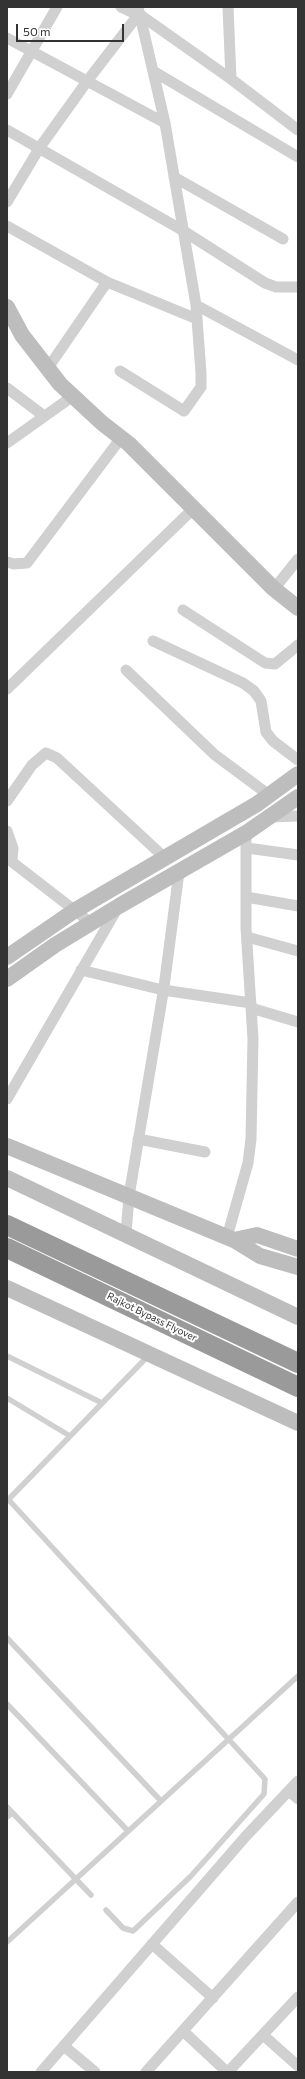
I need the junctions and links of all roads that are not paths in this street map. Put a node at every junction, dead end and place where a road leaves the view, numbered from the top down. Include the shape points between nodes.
1 (57, 7) edge
2 (121, 7) edge
3 (228, 7) edge
4 (140, 10) edge
5 (7, 38) edge
6 (30, 52) junction
7 (153, 71) junction
8 (231, 79) junction
9 (88, 80) junction
10 (7, 94) edge
11 (165, 123) junction
12 (7, 130) edge
13 (298, 130) edge
14 (40, 147) junction
15 (298, 157) edge
16 (174, 177) junction
17 (7, 202) edge
18 (7, 226) edge
19 (182, 230) junction
20 (283, 240) dead end
21 (107, 282) junction
22 (298, 287) edge
23 (196, 305) junction
24 (7, 307) edge
25 (197, 319) junction
26 (7, 323) edge
27 (22, 335) junction
28 (298, 360) edge
29 (48, 368) junction
30 (120, 371) dead end
31 (7, 388) edge
32 (73, 396) junction
33 (44, 416) junction
34 (121, 438) junction
35 (9, 439) edge
36 (194, 508) junction
37 (298, 560) edge
38 (7, 562) edge
39 (274, 590) junction
40 (298, 608) edge
41 (183, 610) dead end
42 (153, 641) dead end
43 (298, 645) edge
44 (126, 670) dead end
45 (7, 689) edge
46 (298, 760) edge
47 (298, 774) edge
48 (269, 795) junction
49 (298, 797) edge
50 (7, 801) edge
51 (298, 816) edge
52 (272, 817) junction
53 (7, 831) edge
54 (246, 841) junction
55 (298, 855) edge
56 (165, 858) junction
57 (10, 859) edge
58 (179, 872) junction
59 (246, 897) junction
60 (119, 906) junction
61 (298, 906) edge
62 (74, 911) junction
63 (91, 923) junction
64 (247, 937) junction
65 (298, 951) edge
66 (7, 957) edge
67 (81, 970) junction
68 (7, 979) edge
69 (163, 990) junction
70 (251, 1006) junction
71 (298, 1022) edge
72 (7, 1099) edge
73 (138, 1139) junction
74 (7, 1146) edge
75 (205, 1152) dead end
76 (7, 1178) edge
77 (129, 1196) junction
78 (7, 1225) edge
79 (126, 1234) junction
80 (230, 1238) junction
81 (7, 1248) edge
82 (298, 1249) edge
83 (298, 1267) edge
84 (7, 1288) edge
85 (298, 1317) edge
86 (149, 1354) junction
87 (7, 1356) edge
88 (298, 1363) edge
89 (298, 1387) edge
90 (7, 1398) edge
91 (102, 1403) junction
92 (298, 1424) edge
93 (70, 1436) junction
94 (8, 1499) edge
95 (7, 1638) edge
96 (298, 1676) edge
97 (7, 1704) edge
98 (228, 1739) junction
99 (298, 1781) edge
100 (289, 1791) junction
101 (298, 1799) edge
102 (161, 1802) junction
103 (7, 1807) edge
104 (12, 1813) junction
105 (7, 1818) edge
106 (128, 1831) junction
107 (76, 1879) junction
108 (91, 1895) dead end
109 (298, 1902) edge
110 (106, 1910) dead end
111 (7, 1942) edge
112 (152, 1944) junction
113 (298, 1997) edge
114 (213, 1998) junction
115 (183, 2031) junction
116 (263, 2035) junction
117 (64, 2046) junction
118 (298, 2066) edge
119 (41, 2072) edge
120 (95, 2072) edge
121 (146, 2072) edge
122 (228, 2072) edge

1 - 6 street
2 - 4 street
3 - 8 street
4 - 7 street
4 - 8 street
4 - 9 street
5 - 6 street
6 - 9 street
6 - 10 street
7 - 11 street
7 - 15 street
8 - 13 street
9 - 11 street
9 - 14 street
11 - 16 street
12 - 14 street
14 - 17 street
14 - 19 street
16 - 19 street
16 - 20 street
18 - 21 street
19 - 22 street via 265,283 276,287
19 - 23 street
21 - 25 street
21 - 29 street
23 - 25 street
23 - 28 street
24 - 27 street
25 - 30 street via 201,388 184,411
26 - 27 street
27 - 29 street
29 - 32 street
31 - 33 street
32 - 33 street
32 - 34 street
33 - 35 street
34 - 36 street
34 - 38 street via 27,564
36 - 39 street
36 - 45 street
37 - 39 street
39 - 40 street
41 - 43 street via 265,663 275,664
42 - 46 street via 243,683 254,691 261,701 266,732 272,741
44 - 48 street via 215,755
47 - 48 street
48 - 56 street
49 - 52 street
50 - 56 street via 32,765 46,753 57,758
51 - 52 street
52 - 54 street
53 - 57 street via 13,848
54 - 55 street
54 - 58 street
54 - 59 street
56 - 62 street
57 - 62 street
58 - 60 street
58 - 69 street
59 - 61 street
59 - 64 street
60 - 63 street
60 - 67 street
62 - 63 street
62 - 66 street
63 - 68 street
64 - 65 street
64 - 70 street
67 - 69 street
67 - 72 street
69 - 70 street
69 - 73 street
70 - 71 street
70 - 80 street via 251,1139 248,1163
73 - 75 street
73 - 77 street
74 - 77 street
76 - 79 street
77 - 79 street
77 - 80 street
78 - 88 highway, Rajkot Bypass Flyover
79 - 85 street
80 - 82 street via 257,1235
80 - 83 street via 260,1256
81 - 89 highway, Rajkot Bypass Flyover
84 - 86 street
86 - 91 lane
86 - 92 street
87 - 91 lane
90 - 93 lane
91 - 93 lane
93 - 94 lane
94 - 98 lane
95 - 102 lane
96 - 98 lane
97 - 106 lane
98 - 102 lane
98 - 110 lane via 265,1779 264,1794 191,1876 133,1931 123,1928
99 - 100 street
100 - 101 street
100 - 112 street via 246,1836
102 - 106 lane
103 - 104 lane
104 - 105 lane
104 - 107 lane
106 - 107 lane
107 - 108 lane
107 - 111 lane
109 - 114 street
112 - 114 street
112 - 117 street
113 - 116 street
114 - 115 street
115 - 121 street
115 - 122 street
116 - 118 street
116 - 122 street
117 - 119 street
117 - 120 street

